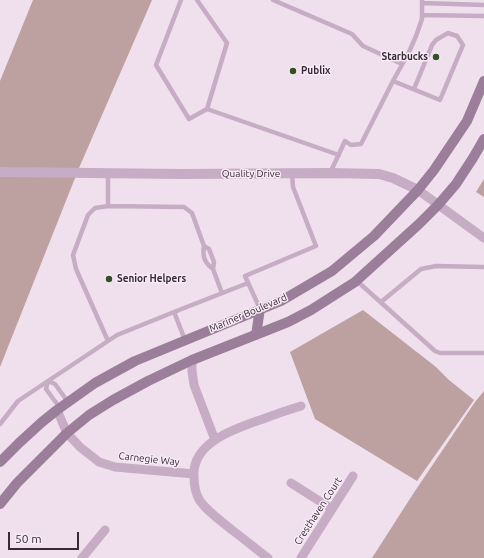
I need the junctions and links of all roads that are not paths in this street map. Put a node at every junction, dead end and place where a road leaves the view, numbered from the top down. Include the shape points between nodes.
1 (181, 0) edge
2 (197, 0) edge
3 (273, 0) edge
4 (422, 2) edge
5 (484, 5) edge
6 (422, 15) junction
7 (484, 16) edge
8 (402, 64) junction
9 (393, 81) junction
10 (484, 81) edge
11 (414, 89) junction
12 (207, 110) junction
13 (484, 139) edge
14 (339, 155) junction
15 (0, 172) edge
16 (108, 173) junction
17 (292, 173) junction
18 (330, 173) junction
19 (418, 190) junction
20 (438, 205) junction
21 (108, 206) junction
22 (484, 238) edge
23 (484, 267) edge
24 (357, 281) junction
25 (248, 283) junction
26 (222, 293) junction
27 (381, 302) junction
28 (260, 310) junction
29 (174, 312) junction
30 (256, 335) junction
31 (185, 340) junction
32 (108, 341) junction
33 (484, 353) edge
34 (192, 360) junction
35 (48, 381) junction
36 (68, 402) junction
37 (301, 406) dead end
38 (58, 409) junction
39 (0, 424) edge
40 (67, 433) junction
41 (215, 440) junction
42 (0, 462) edge
43 (194, 474) junction
44 (353, 476) dead end
45 (291, 483) dead end
46 (0, 504) edge
47 (332, 509) junction
48 (105, 530) dead end
49 (82, 558) edge
50 (268, 558) edge
51 (301, 558) edge

1 - 12 lane via 156,65 189,119
2 - 12 lane via 227,42
3 - 8 lane via 352,34 363,46
4 - 5 lane
4 - 6 lane
6 - 7 lane
6 - 8 lane via 416,36
8 - 9 lane
9 - 11 lane
9 - 14 lane via 361,144 351,145 344,141
10 - 19 main road, Mariner Boulevard via 467,121
11 - 11 lane via 440,100 463,45 457,36 448,33 436,40
12 - 14 lane
13 - 20 main road via 456,184
14 - 18 lane
15 - 16 street, Quality Drive
16 - 17 street, Quality Drive
16 - 21 lane
17 - 18 street, Quality Drive
17 - 25 lane via 293,187 316,246 245,276
18 - 19 street, Quality Drive via 379,174
19 - 20 street, Quality Drive
19 - 28 main road, Mariner Boulevard via 374,236 332,271 281,301
20 - 22 street, Quality Drive
20 - 24 main road
21 - 26 lane via 184,207 192,213 204,246 209,250 214,262 213,269
21 - 32 lane via 95,208 88,216 73,255 76,269
23 - 27 lane via 436,266 420,270
24 - 27 lane
24 - 30 main road via 311,310
25 - 26 lane
25 - 28 lane
26 - 29 lane
27 - 33 lane via 435,351
28 - 30 main road
28 - 31 main road, Mariner Boulevard
29 - 31 lane
29 - 32 lane
30 - 34 main road
31 - 36 main road, Mariner Boulevard via 135,361 95,382
32 - 35 lane
34 - 40 main road via 113,400
34 - 41 street via 194,385
35 - 36 lane via 55,384
35 - 38 lane via 46,389
35 - 39 lane via 18,401
36 - 38 main road, Mariner Boulevard
37 - 41 street via 244,426
38 - 40 street, Carnegie Way
38 - 42 main road, Mariner Boulevard
40 - 43 street, Carnegie Way via 99,462 115,467
40 - 46 main road via 17,483
41 - 43 street via 196,462
43 - 50 street via 195,489 200,500 214,516
44 - 47 street, Cresthaven Court
45 - 47 street
47 - 51 street, Cresthaven Court
48 - 49 street

